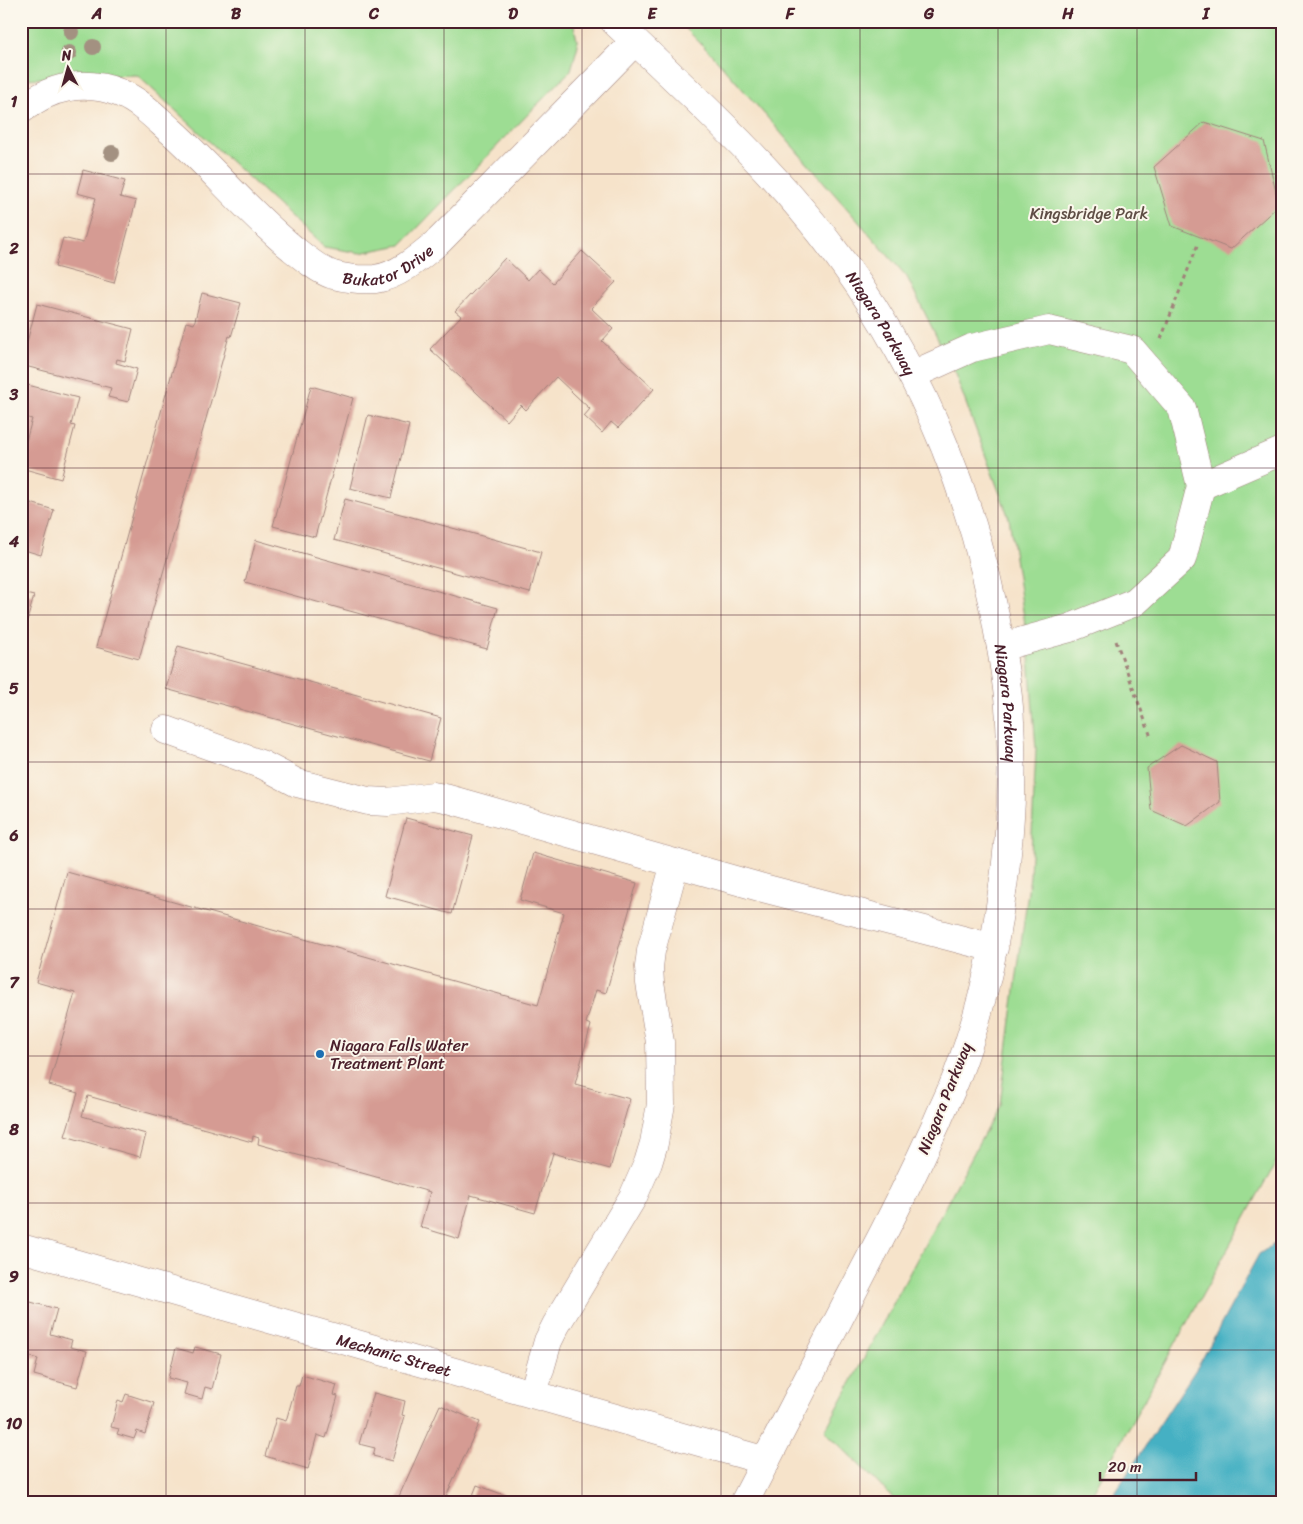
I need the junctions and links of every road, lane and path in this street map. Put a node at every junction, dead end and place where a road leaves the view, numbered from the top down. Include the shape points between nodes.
1 (614, 21) edge
2 (635, 41) junction
3 (21, 110) edge
4 (1198, 244) dead end
5 (1149, 369) junction
6 (912, 375) junction
7 (1282, 451) edge
8 (1200, 486) junction
9 (1106, 614) junction
10 (1001, 648) junction
11 (166, 730) dead end
12 (1151, 737) dead end
13 (675, 863) junction
14 (994, 948) junction
15 (21, 1248) edge
16 (533, 1394) junction
17 (766, 1461) junction
18 (744, 1503) edge

1 - 2 main road, Niagara Parkway
2 - 3 main road, Bukator Drive via 440,240 394,273 376,278 333,275 308,260 276,235 188,146 146,109 121,94 98,86 76,85 51,91
2 - 6 main road, Niagara Parkway via 756,158 811,221 873,307
4 - 5 path
5 - 6 main road via 1132,350 1049,330 972,348
5 - 8 main road via 1182,408
6 - 10 main road, Niagara Parkway via 968,510 984,562
7 - 8 main road
8 - 9 main road via 1182,559 1135,602
9 - 10 main road
9 - 12 path
10 - 14 main road, Niagara Parkway via 1010,722 1011,792 1006,865
11 - 13 main road via 254,761 303,785 378,802 445,798
13 - 14 main road
13 - 16 main road via 650,951 650,984 661,1059 661,1104 654,1143 633,1198 556,1325
14 - 17 main road, Niagara Parkway via 979,1009 957,1076 892,1216
15 - 16 main road, Mechanic Street
16 - 17 main road, Mechanic Street
17 - 18 main road, Niagara Parkway

